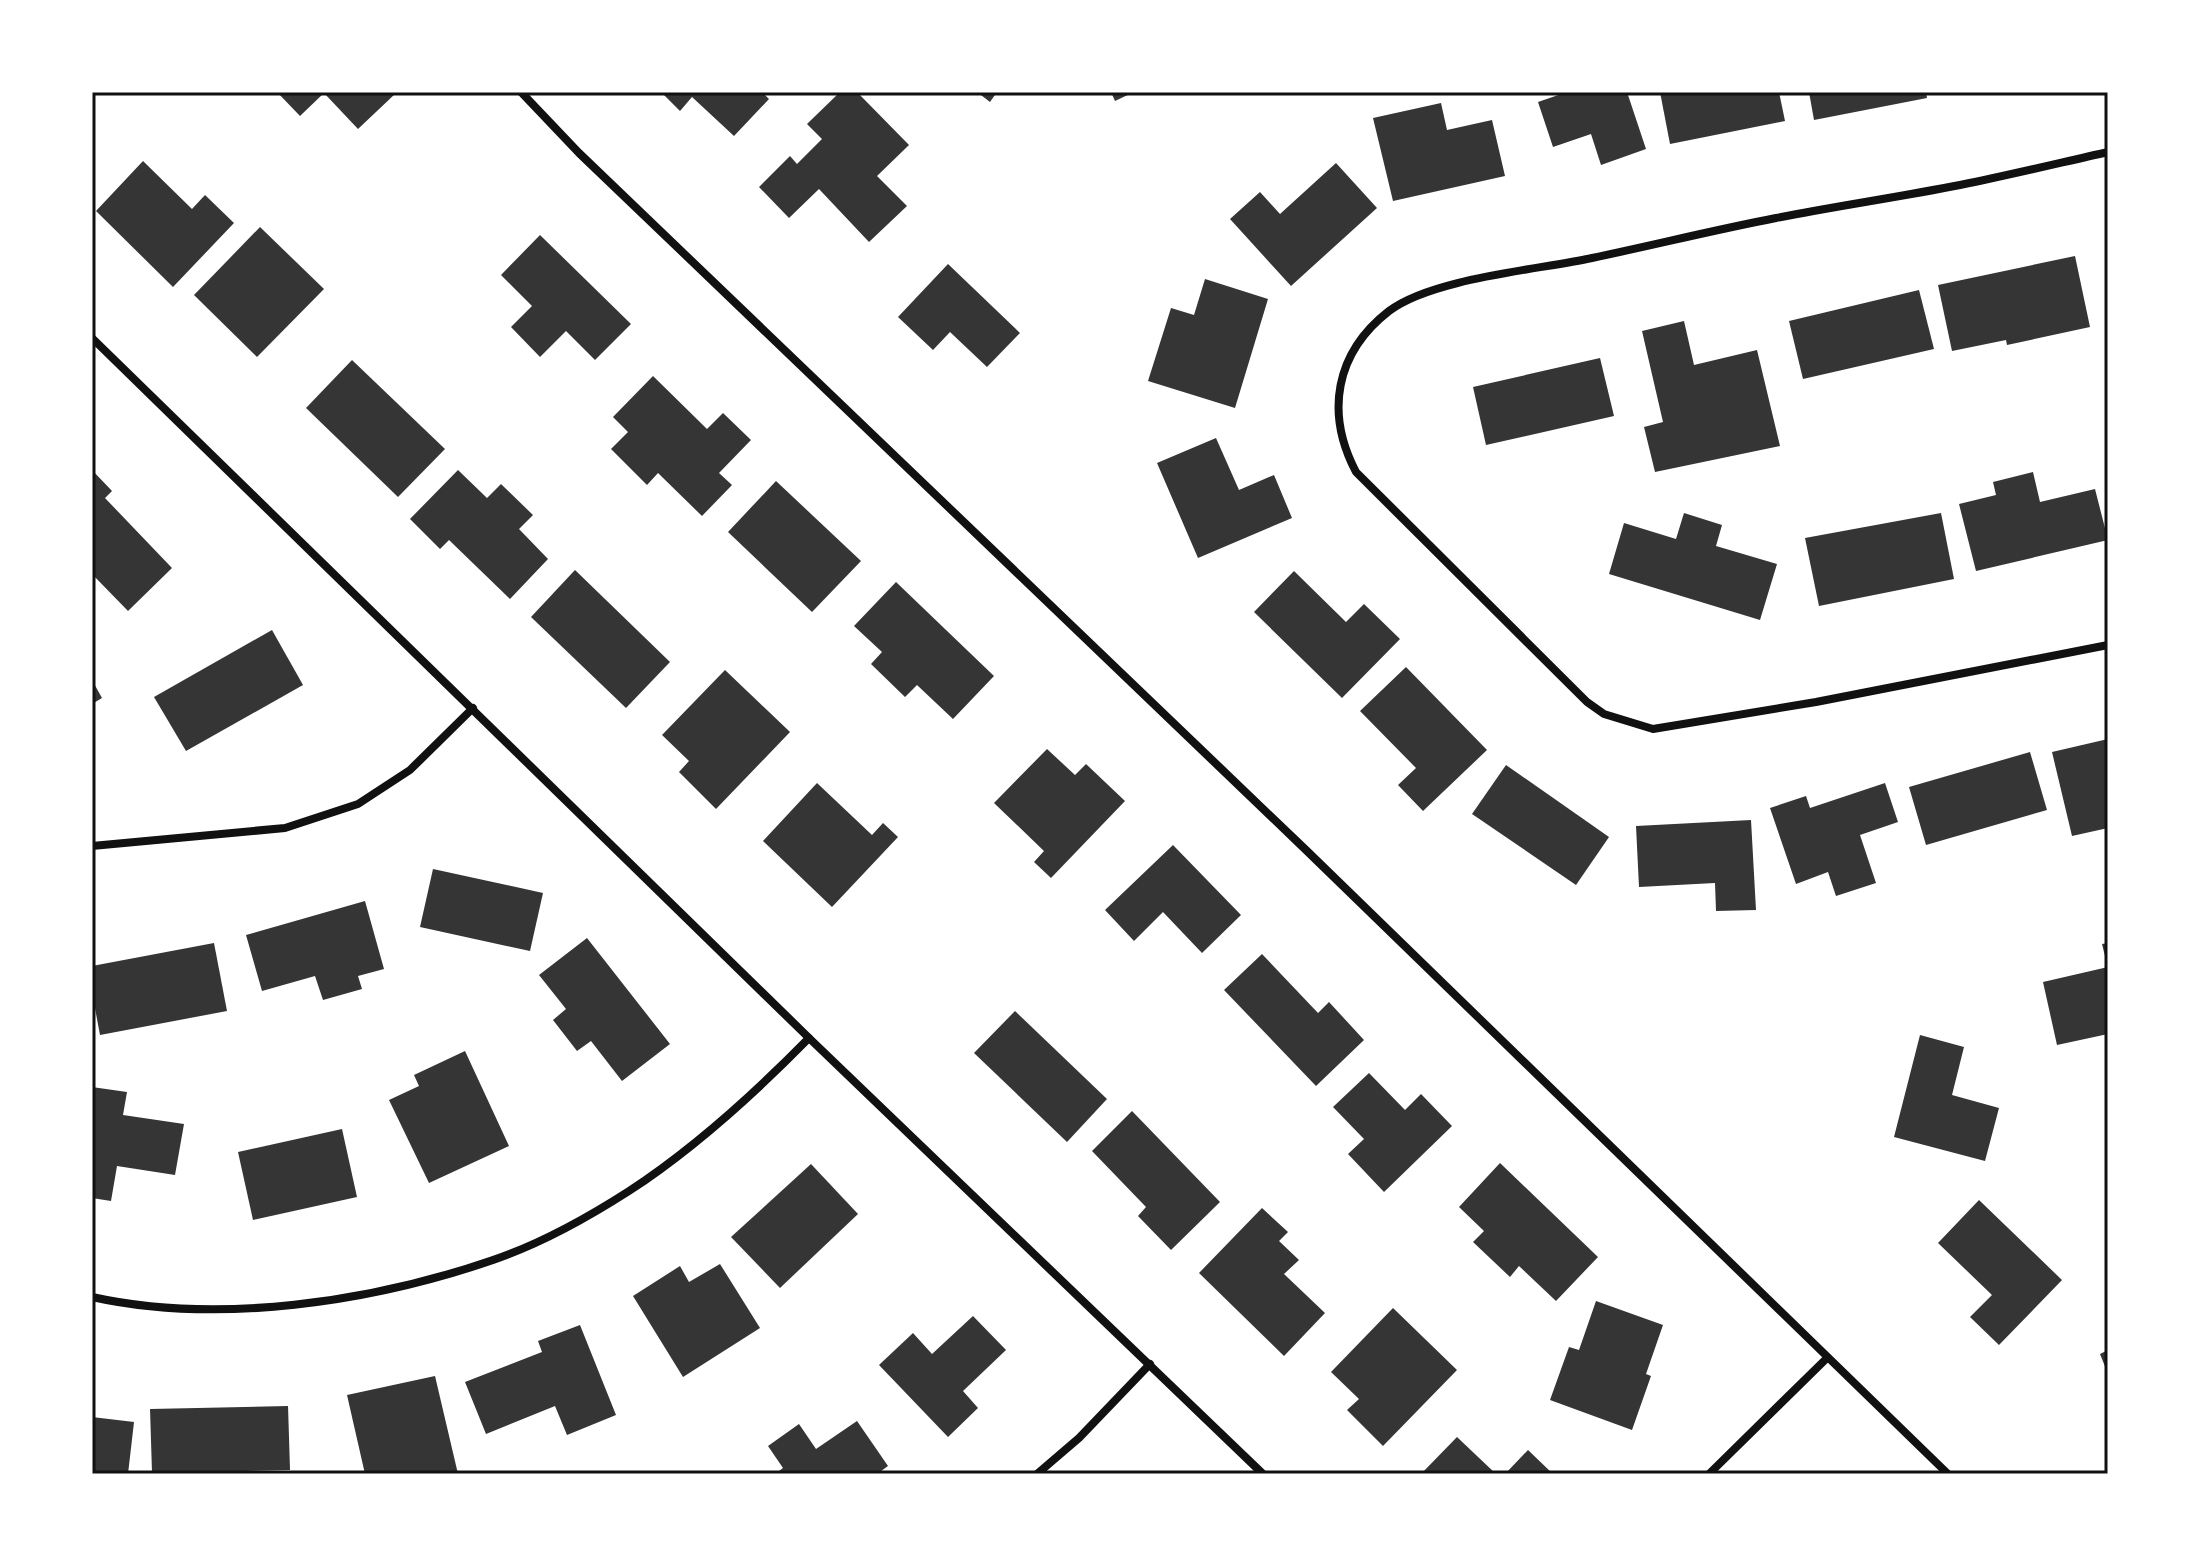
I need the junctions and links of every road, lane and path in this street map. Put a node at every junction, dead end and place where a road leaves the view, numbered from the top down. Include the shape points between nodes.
1 (521, 92) edge
2 (2108, 152) edge
3 (92, 338) edge
4 (2108, 645) edge
5 (473, 708) junction
6 (92, 846) edge
7 (809, 1038) junction
8 (92, 1297) edge
9 (1827, 1358) junction
10 (1150, 1364) junction
11 (1037, 1474) edge
12 (1263, 1474) edge
13 (1709, 1474) edge
14 (1948, 1474) edge

1 - 9 street
2 - 4 street via 1414,296 1390,311 1351,353 1337,415 1345,452 1356,472 1587,702 1624,722 1653,729
3 - 5 street
5 - 6 street via 410,770 358,804 285,828
5 - 7 street
7 - 8 street via 754,1094 629,1191 496,1260 355,1296 279,1308 159,1308
7 - 10 street
9 - 13 street
9 - 14 street
10 - 11 street
10 - 12 street

